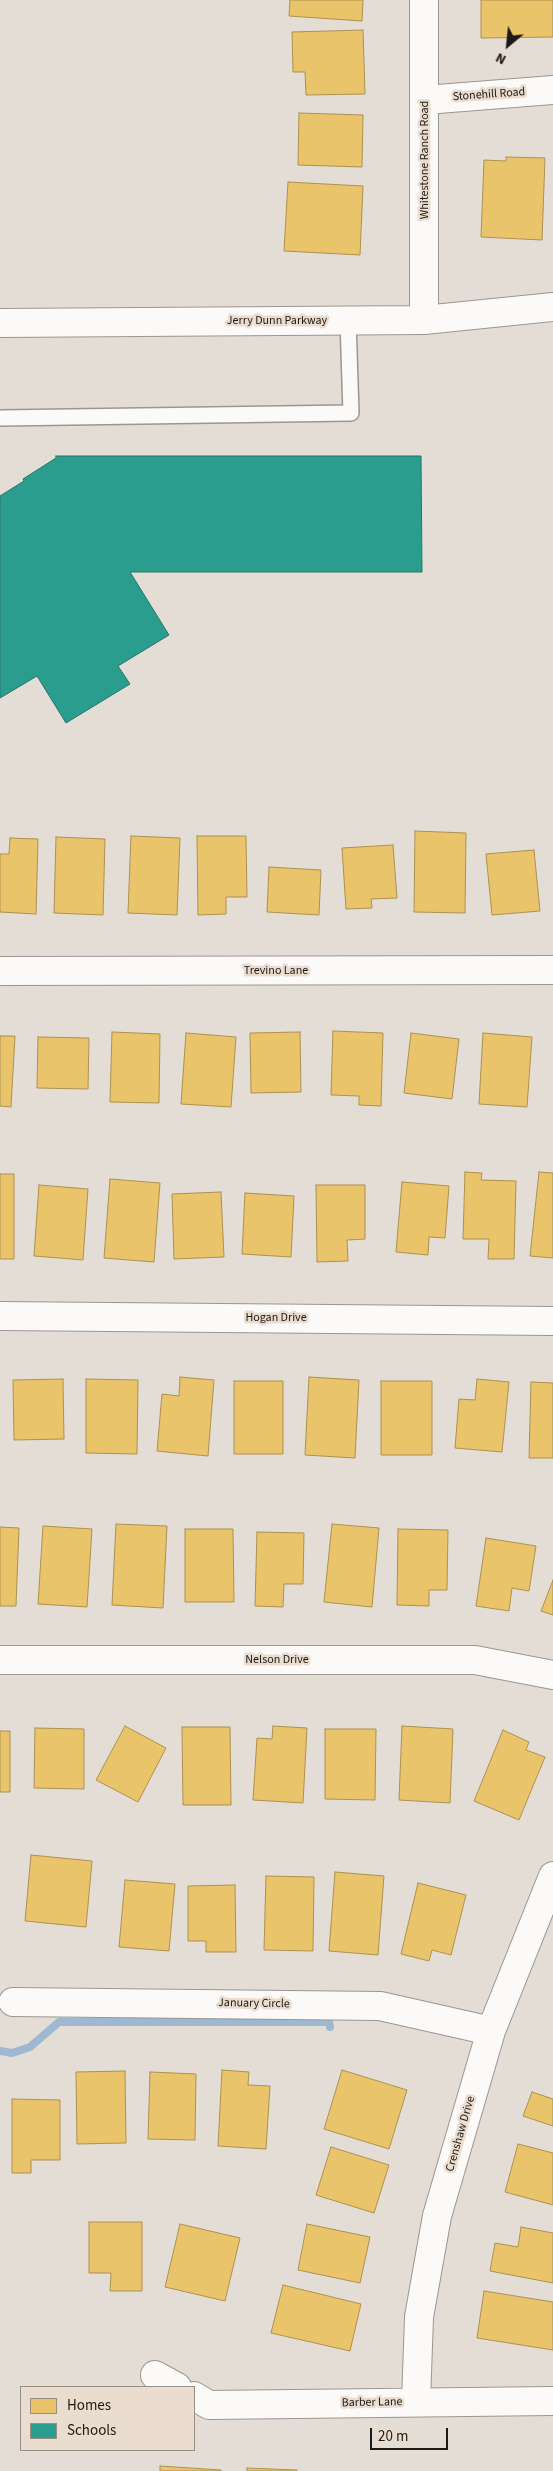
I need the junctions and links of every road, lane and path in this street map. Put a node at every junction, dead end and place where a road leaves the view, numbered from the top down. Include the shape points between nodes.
1 (424, 0) edge
2 (553, 90) edge
3 (425, 100) junction
4 (553, 307) edge
5 (348, 320) junction
6 (424, 320) junction
7 (0, 323) edge
8 (0, 418) edge
9 (553, 970) edge
10 (0, 971) edge
11 (0, 1316) edge
12 (553, 1321) edge
13 (0, 1660) edge
14 (553, 1676) edge
15 (553, 1876) edge
16 (13, 2002) dead end
17 (492, 2031) junction
18 (195, 2397) edge
19 (553, 2401) edge
20 (416, 2402) junction

1 - 3 street, Whitestone Ranch Road
2 - 3 street, Stonehill Road
3 - 6 street, Whitestone Ranch Road
4 - 6 street, Jerry Dunn Parkway
5 - 6 street, Jerry Dunn Parkway
5 - 7 street, Jerry Dunn Parkway
5 - 8 lane via 351,414
9 - 10 street, Trevino Lane
11 - 12 street, Hogan Drive
13 - 14 street, Nelson Drive via 475,1660
15 - 17 street, Crenshaw Drive
16 - 17 street, January Circle via 380,2006
17 - 20 street, Crenshaw Drive via 437,2216 419,2317
18 - 20 street, Barber Lane via 209,2405
19 - 20 street, Barber Lane

